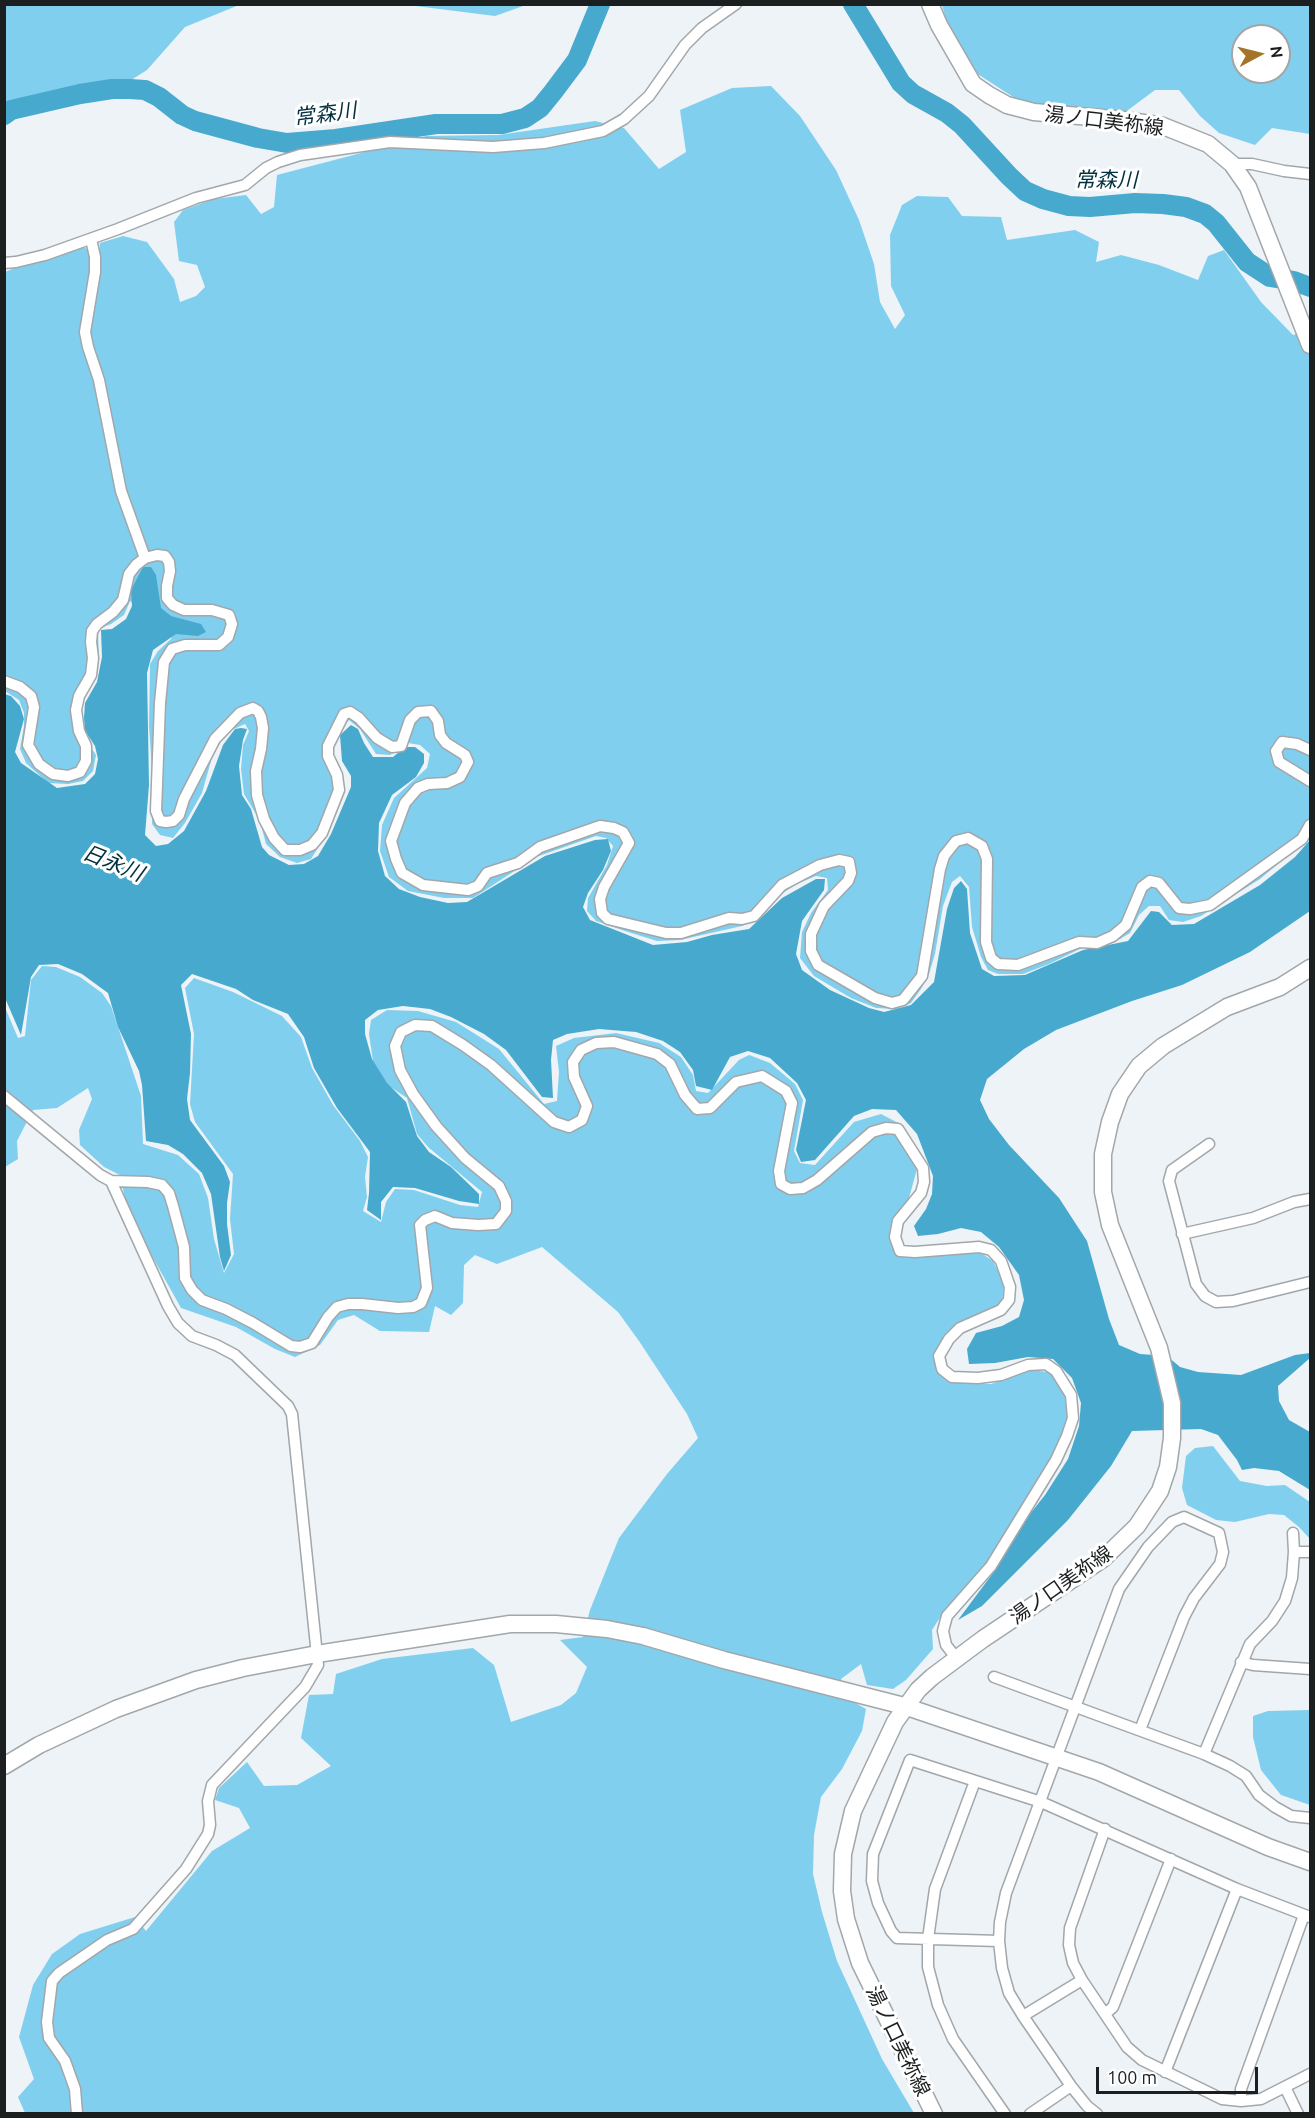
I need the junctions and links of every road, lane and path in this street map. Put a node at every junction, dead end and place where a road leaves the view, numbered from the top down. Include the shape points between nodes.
1 (736, 4) edge
2 (930, 4) edge
3 (1232, 164) junction
4 (1311, 174) edge
5 (91, 239) junction
6 (4, 263) edge
7 (1311, 345) edge
8 (145, 558) junction
9 (4, 681) edge
10 (1311, 750) edge
11 (1311, 781) edge
12 (1311, 825) edge
13 (1311, 968) edge
14 (4, 1096) edge
15 (1209, 1144) dead end
16 (111, 1181) junction
17 (1311, 1199) edge
18 (1182, 1234) junction
19 (1311, 1282) edge
20 (1293, 1533) dead end
21 (1294, 1552) junction
22 (1311, 1552) edge
23 (317, 1654) junction
24 (957, 1659) junction
25 (1241, 1662) junction
26 (1311, 1669) edge
27 (994, 1677) dead end
28 (904, 1706) junction
29 (1075, 1708) junction
30 (1140, 1730) junction
31 (1204, 1754) junction
32 (1057, 1757) junction
33 (4, 1766) edge
34 (975, 1781) junction
35 (1041, 1802) junction
36 (1311, 1818) edge
37 (1105, 1829) junction
38 (1171, 1859) junction
39 (1311, 1862) edge
40 (1237, 1889) junction
41 (1307, 1916) edge
42 (928, 1939) junction
43 (999, 1941) junction
44 (1082, 1980) junction
45 (1105, 2014) junction
46 (1023, 2016) junction
47 (1166, 2072) junction
48 (1311, 2074) edge
49 (1071, 2086) junction
50 (1285, 2087) junction
51 (1241, 2101) junction
52 (77, 2114) edge
53 (934, 2114) edge
54 (1005, 2114) edge
55 (1030, 2114) edge
56 (1097, 2114) edge
57 (1298, 2114) edge

1 - 5 street via 685,45 649,96 624,119 603,130 544,143 493,147 390,142 300,155 266,168 245,185 196,198
2 - 3 main road, 湯ノ口美祢線 via 973,84 1007,105 1034,112 1163,126 1208,144
3 - 4 street
3 - 7 main road, 湯ノ口美祢線 via 1248,187
5 - 6 street via 45,255
5 - 8 street via 95,272 85,332 99,380 121,491
8 - 9 street via 129,574 123,600 92,631 91,675 76,710 86,746 86,761 80,772 68,776 53,774 39,764 28,745 34,707 31,696
8 - 12 street via 165,556 170,562 167,598 173,605 229,615 232,624 228,637 219,645 172,649 164,662 156,811 160,821 173,821 179,815 215,739 240,713 253,708 258,711 263,728 256,795 274,838 285,850 300,850 312,845 322,833 339,790 328,746 344,714 350,712 359,718 377,738 392,747 400,746 410,720 418,712 431,711 438,721 440,735 465,754 468,762 460,777 447,783 428,783 405,803 391,841 402,873 423,885 468,890 478,886 488,873 518,863 540,847 600,826 614,828 623,832 629,843 604,887 600,899 602,914 608,919 666,933 681,933 729,918 754,916 782,885 820,866 838,860 849,862 852,873 848,881 824,906 811,934 812,951 818,965 891,1003 903,1000 922,976 940,869 956,841 968,838 982,846 987,859 988,950 998,964 1018,965 1079,942 1097,943 1113,936 1126,925 1142,887 1150,881 1159,883 1179,908 1210,905 1302,839
10 - 11 street via 1282,742 1276,751 1280,762
13 - 24 main road, 湯ノ口美祢線 via 1280,987 1227,1007 1163,1046 1139,1066 1120,1094 1103,1154 1104,1192 1110,1225 1159,1348 1172,1403 1168,1467 1160,1491 1137,1526 1104,1558
14 - 16 street
15 - 18 street via 1172,1170 1169,1181
16 - 23 street via 178,1323 192,1336 235,1355 292,1414
16 - 24 street via 162,1185 169,1193 184,1246 185,1278 192,1290 202,1300 300,1347 312,1343 337,1307 362,1304 398,1308 421,1303 427,1288 420,1225 425,1220 435,1216 452,1223 496,1224 506,1211 499,1186 465,1158 436,1126 400,1070 395,1046 401,1032 415,1025 432,1026 463,1045 554,1122 569,1127 582,1120 587,1106 574,1077 573,1062 581,1050 596,1043 614,1042 657,1054 670,1064 685,1095 697,1109 710,1108 736,1082 762,1076 786,1091 792,1103 779,1171 781,1184 790,1190 818,1180 872,1132 898,1129 923,1168 924,1182 921,1193 898,1221 895,1237 900,1251 979,1247 991,1250 1001,1261 1010,1287 1009,1300 1001,1310 960,1328 949,1339 939,1356 942,1369 952,1377 978,1378 1046,1364 1056,1371 1071,1395 1073,1418 1056,1460 991,1566 946,1616 946,1645
17 - 18 street via 1253,1218
18 - 19 street via 1196,1284 1216,1302
20 - 21 street
21 - 22 street
21 - 25 street via 1285,1601 1250,1644
23 - 28 main road via 510,1624 556,1624 643,1636
23 - 33 main road via 196,1680 116,1709
23 - 52 street via 318,1665 305,1687 212,1785 208,1834 186,1869 133,1929 107,1940 52,1982 49,2038 65,2061 75,2089
24 - 28 main road, 湯ノ口美祢線 via 932,1677
25 - 26 street
25 - 31 street
27 - 29 street
28 - 32 main road
28 - 53 main road, 湯ノ口美祢線 via 854,1811 843,1854 842,1891 860,1963
29 - 30 street
29 - 30 street via 1119,1589 1148,1547 1172,1522 1184,1517 1219,1533 1223,1552 1220,1564 1184,1617
29 - 32 street
30 - 31 street
31 - 36 street via 1246,1776 1259,1795 1275,1808 1290,1816
32 - 35 street
32 - 39 main road
34 - 35 street
34 - 42 street via 935,1889
34 - 42 street via 910,1760 873,1854 872,1881 891,1931 897,1938
35 - 37 street
35 - 43 street via 1006,1893
37 - 38 street
37 - 44 street via 1070,1928 1073,1963
38 - 40 street
38 - 45 street via 1113,2007
40 - 41 street
40 - 47 street
41 - 51 street via 1241,2089
42 - 43 street
42 - 54 street via 928,1968 938,2006 953,2039
43 - 46 street via 1009,1994
44 - 45 street
44 - 46 street
45 - 47 street via 1127,2047
46 - 49 street
47 - 51 street via 1222,2099
48 - 50 street
49 - 55 street
49 - 56 street
50 - 51 street via 1261,2099
50 - 57 street

